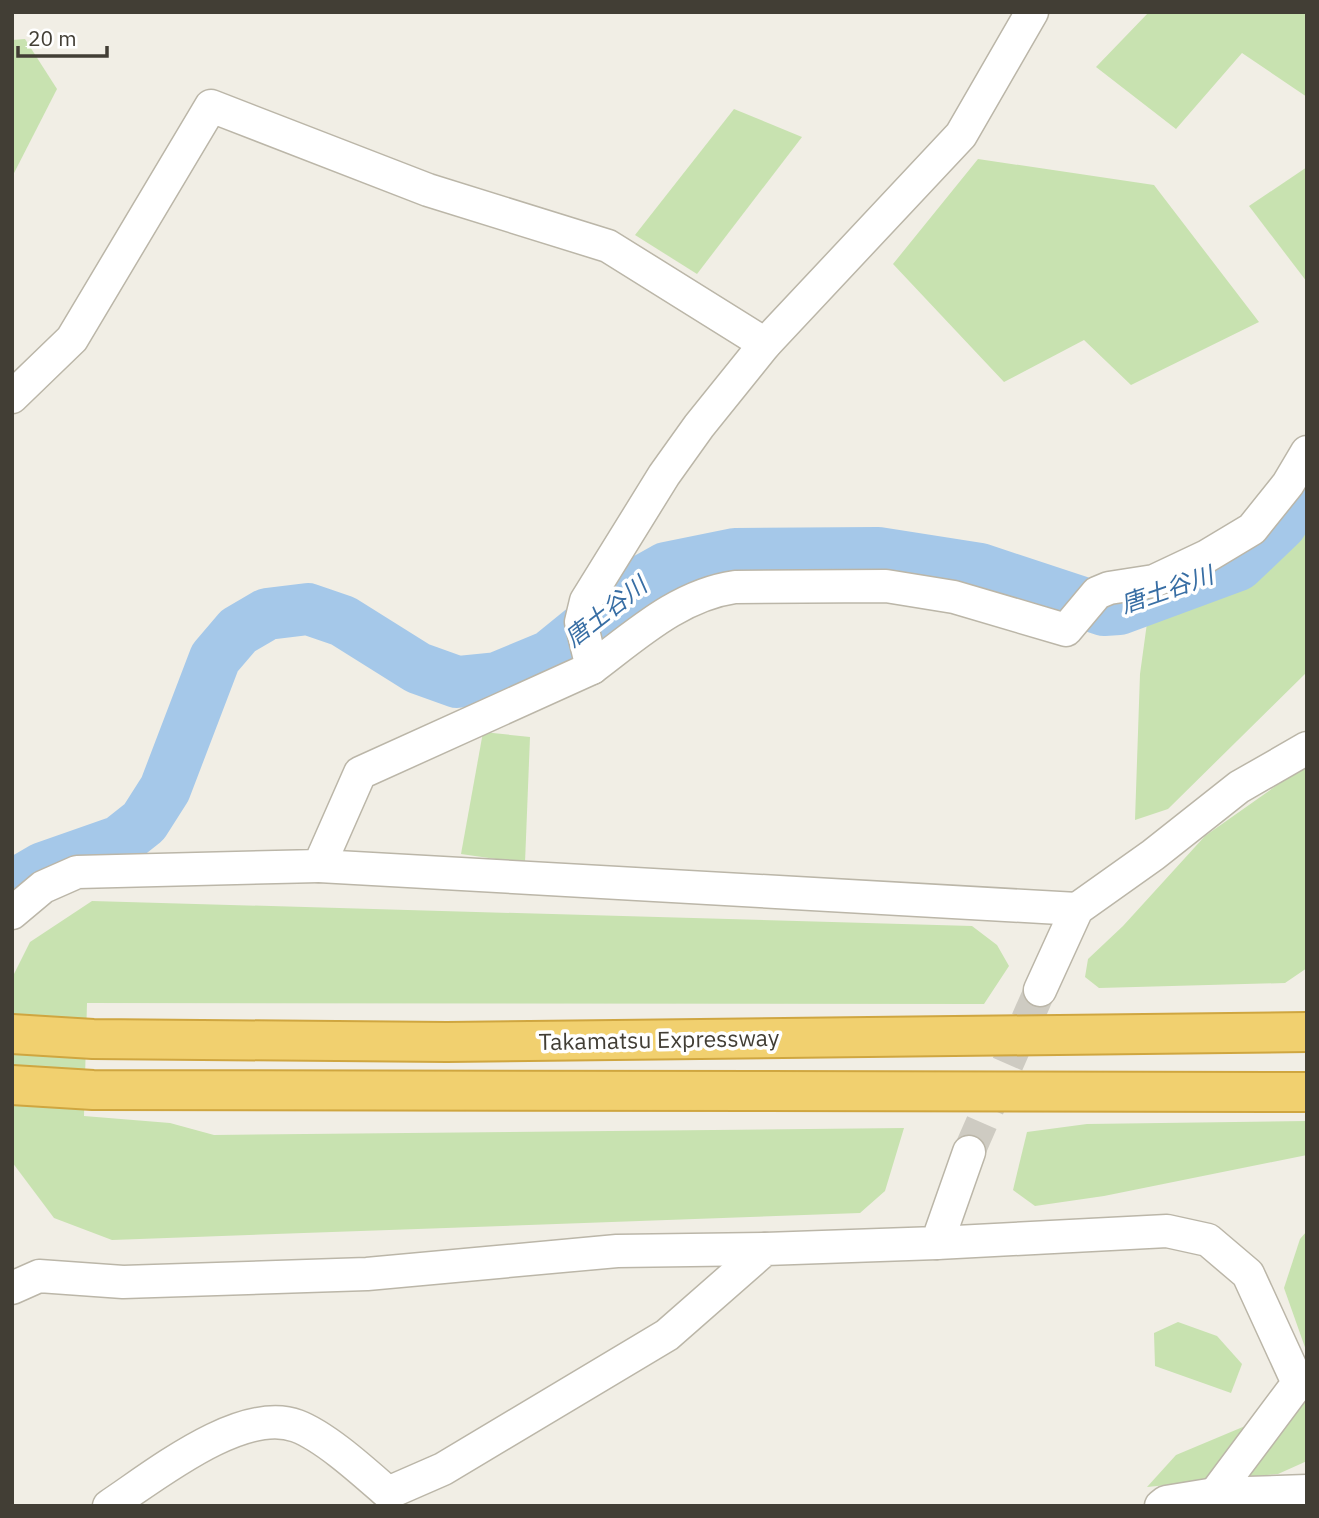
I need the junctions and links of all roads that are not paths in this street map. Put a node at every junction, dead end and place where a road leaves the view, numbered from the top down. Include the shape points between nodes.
1 (1032, 12) edge
2 (765, 344) junction
3 (12, 397) edge
4 (1307, 452) edge
5 (590, 661) junction
6 (1307, 748) edge
7 (319, 866) junction
8 (1077, 909) junction
9 (12, 913) edge
10 (1040, 990) tunnel mouth
11 (1307, 1032) edge
12 (12, 1034) edge
13 (12, 1085) edge
14 (1307, 1092) edge
15 (969, 1152) tunnel mouth
16 (937, 1243) junction
17 (765, 1249) junction
18 (12, 1288) edge
19 (1307, 1492) edge
20 (1215, 1494) junction
21 (109, 1506) edge
22 (1161, 1506) edge

1 - 2 street via 961,135
2 - 3 street via 608,246 428,190 211,106 72,339
2 - 5 street via 664,475 586,601 581,622
4 - 5 street via 1252,528 1154,581 1097,593 1066,630 954,597 886,586 735,587 691,599
5 - 7 street via 360,773
6 - 8 street via 1239,787
7 - 8 street
7 - 9 street via 77,872 43,887
8 - 10 street
11 - 12 highway, Takamatsu Expressway via 461,1042 93,1039
13 - 14 highway via 93,1090
15 - 16 street
16 - 17 street
16 - 20 street via 1167,1231 1208,1240 1248,1274 1298,1383
17 - 18 street via 617,1251 367,1274 123,1282 39,1276
17 - 21 street via 667,1335 443,1469 388,1493 353,1462 298,1426 269,1421 194,1450
19 - 20 street
20 - 22 street

